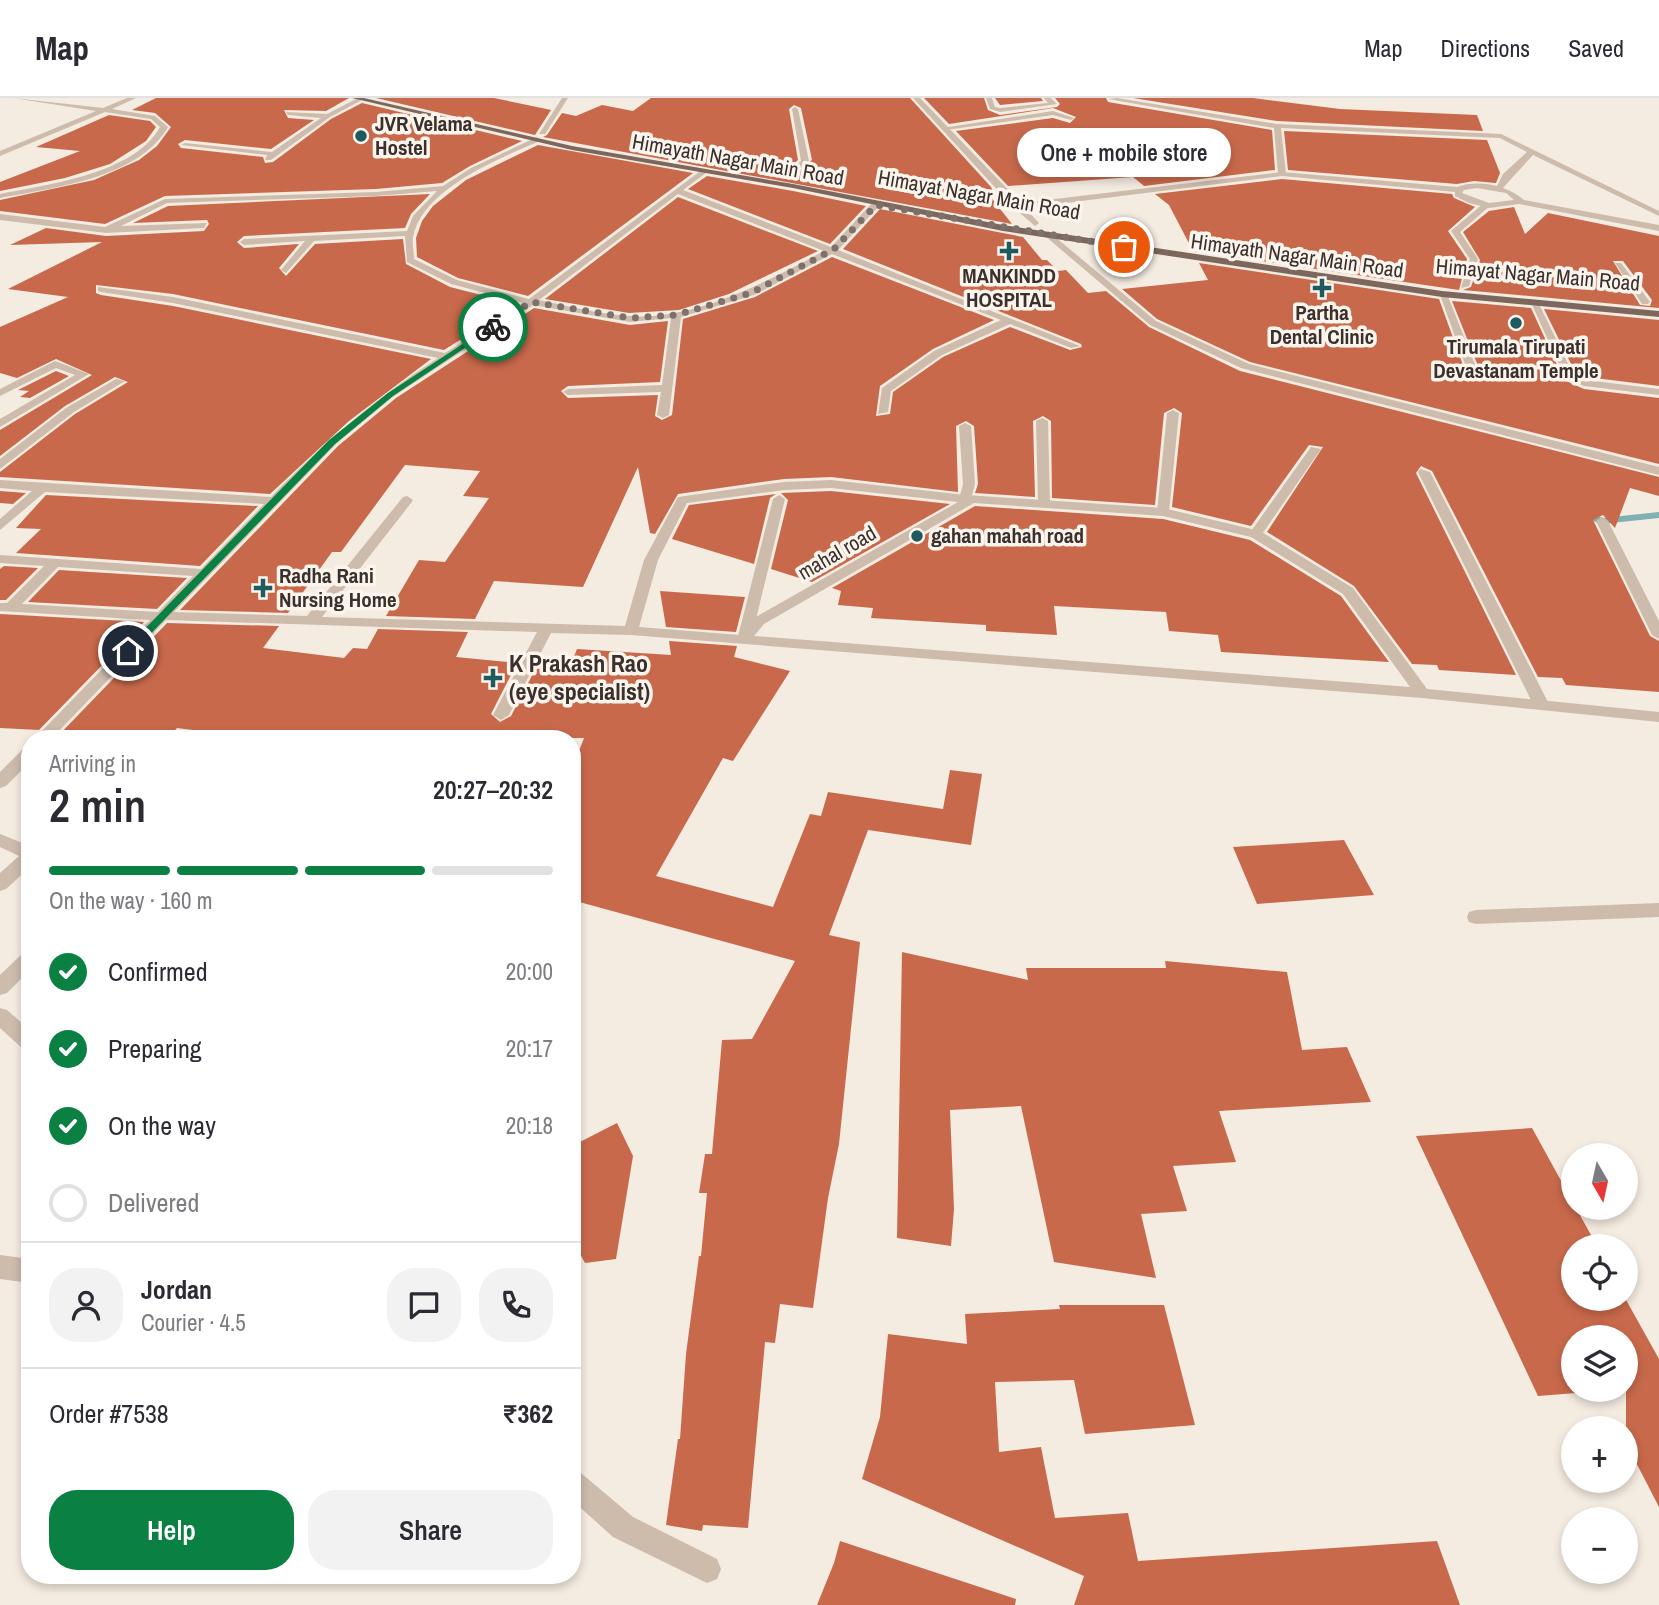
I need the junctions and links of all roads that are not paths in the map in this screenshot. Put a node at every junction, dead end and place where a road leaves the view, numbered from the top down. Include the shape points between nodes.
1 (16, 98) edge
2 (26, 98) edge
3 (133, 98) edge
4 (381, 98) edge
5 (565, 98) edge
6 (916, 98) edge
7 (989, 98) edge
8 (1047, 98) edge
9 (358, 99) edge
10 (1111, 99) edge
11 (109, 109) junction
12 (795, 109) dead end
13 (288, 113) dead end
14 (328, 116) junction
15 (1071, 118) dead end
16 (1277, 126) junction
17 (946, 128) junction
18 (29, 129) dead end
19 (539, 135) junction
20 (3, 145) edge
21 (23, 145) junction
22 (185, 145) dead end
23 (1530, 153) junction
24 (0, 154) edge
25 (703, 171) junction
26 (1282, 174) junction
27 (789, 176) junction
28 (443, 188) junction
29 (1498, 188) junction
30 (1460, 190) junction
31 (679, 191) junction
32 (0, 196) edge
33 (1519, 202) junction
34 (876, 205) junction
35 (1487, 205) junction
36 (1017, 206) junction
37 (1659, 214) edge
38 (0, 217) edge
39 (1035, 223) junction
40 (204, 225) dead end
41 (1659, 228) edge
42 (106, 230) junction
43 (409, 233) junction
44 (1048, 234) junction
45 (311, 239) junction
46 (244, 242) dead end
47 (834, 249) junction
48 (1618, 265) dead end
49 (286, 270) dead end
50 (1464, 286) junction
51 (101, 289) dead end
52 (1442, 294) junction
53 (531, 302) junction
54 (1645, 302) junction
55 (1533, 303) junction
56 (1659, 303) edge
57 (1659, 314) edge
58 (676, 315) junction
59 (1008, 321) junction
60 (1075, 346) dead end
61 (448, 357) junction
62 (1471, 367) dead end
63 (120, 381) dead end
64 (668, 387) junction
65 (1659, 391) edge
66 (568, 392) dead end
67 (0, 393) edge
68 (881, 412) dead end
69 (1173, 414) dead end
70 (663, 415) dead end
71 (1042, 421) dead end
72 (0, 424) edge
73 (965, 426) dead end
74 (1315, 449) dead end
75 (0, 465) edge
76 (1659, 471) edge
77 (1424, 472) dead end
78 (0, 484) edge
79 (42, 488) junction
80 (779, 499) dead end
81 (969, 499) junction
82 (407, 500) dead end
83 (274, 501) junction
84 (1044, 504) junction
85 (1163, 512) junction
86 (1602, 521) dead end
87 (0, 526) edge
88 (1255, 534) junction
89 (0, 559) edge
90 (55, 564) junction
91 (204, 573) junction
92 (5, 607) edge
93 (163, 616) junction
94 (311, 621) junction
95 (547, 627) junction
96 (631, 631) junction
97 (1659, 635) edge
98 (744, 640) junction
99 (763, 642) dead end
100 (1422, 693) junction
101 (1541, 704) junction
102 (501, 715) dead end
103 (1659, 717) edge
104 (51, 730) edge
105 (21, 761) edge
106 (0, 782) edge
107 (0, 840) edge
108 (21, 850) edge
109 (21, 864) edge
110 (0, 884) edge
111 (1659, 910) edge
112 (1476, 917) dead end
113 (21, 967) edge
114 (0, 987) edge
115 (0, 1016) edge
116 (21, 1035) edge
117 (0, 1267) edge
118 (21, 1270) edge
119 (581, 1490) edge
120 (707, 1569) dead end

1 - 2 street
2 - 11 street
3 - 11 street
4 - 19 main road, Himayat Nagar Main Road
5 - 19 street
6 - 17 street
7 - 8 street via 992,108 1000,110 1054,104
9 - 14 street
9 - 19 main road, Himayath Nagar Main Road
10 - 16 street
11 - 21 street
11 - 32 street via 153,117 164,127 162,137 147,151 117,166
12 - 27 street via 805,161
13 - 14 street
14 - 22 street via 271,156
15 - 17 street via 1053,113
16 - 23 street via 1501,136
16 - 26 street
17 - 36 street
18 - 20 street via 36,130
19 - 25 main road, Himayath Nagar Main Road
19 - 27 main road, Himayat Nagar Main Road
19 - 28 street
20 - 21 street
21 - 24 street
23 - 29 street
23 - 37 street
25 - 31 street
25 - 34 main road, Himayath Nagar Main Road
26 - 30 street
26 - 36 street
27 - 39 main road, Himayat Nagar Main Road
28 - 42 street via 165,201
28 - 43 street
29 - 30 street
29 - 33 street via 1520,197
30 - 35 street via 1462,198
31 - 47 street
31 - 53 street
33 - 35 street
33 - 41 street
34 - 44 main road, Himayath Nagar Main Road
34 - 47 street
35 - 50 street via 1455,231 1474,259
36 - 39 street
38 - 42 street
39 - 44 main road
39 - 50 main road, Himayat Nagar Main Road via 1246,260
40 - 42 street
43 - 45 street
43 - 53 street via 406,248 410,260 454,282
44 - 52 main road, Himayath Nagar Main Road
44 - 76 street via 1153,323 1245,366
45 - 46 street
45 - 49 street
47 - 58 street via 751,293
47 - 59 street
48 - 54 street
50 - 54 main road, Himayat Nagar Main Road
51 - 61 street
52 - 55 main road, Himayath Nagar Main Road
52 - 62 street
53 - 58 street via 630,318
53 - 61 street
54 - 56 main road, Himayat Nagar Main Road
55 - 57 main road, Himayath Nagar Main Road
55 - 65 street via 1569,376 1584,383
58 - 64 street
59 - 60 street
59 - 68 street via 938,353 886,390
61 - 83 street via 390,394 332,442
63 - 75 street via 70,410
64 - 66 street
64 - 70 street
67 - 72 street via 55,364 84,374
69 - 85 street
71 - 84 street
73 - 81 street
74 - 88 street
77 - 101 street
78 - 79 street
79 - 83 street
79 - 87 street
80 - 98 street
81 - 84 street
81 - 96 street via 831,484 682,500 651,561
81 - 98 street, mahal road via 759,621
82 - 94 street
83 - 91 street
84 - 85 street
85 - 88 street
86 - 97 street
88 - 100 street via 1349,591
89 - 90 street
90 - 91 street
90 - 92 street
91 - 93 street
92 - 93 street
93 - 94 street
93 - 104 street
94 - 95 street
95 - 96 street
95 - 102 street
96 - 98 street
98 - 99 street
98 - 100 street
100 - 101 street
101 - 103 street
105 - 106 street
107 - 108 street
109 - 110 street
111 - 112 street
113 - 114 street
115 - 116 street
117 - 118 street
119 - 120 street via 623,1527

